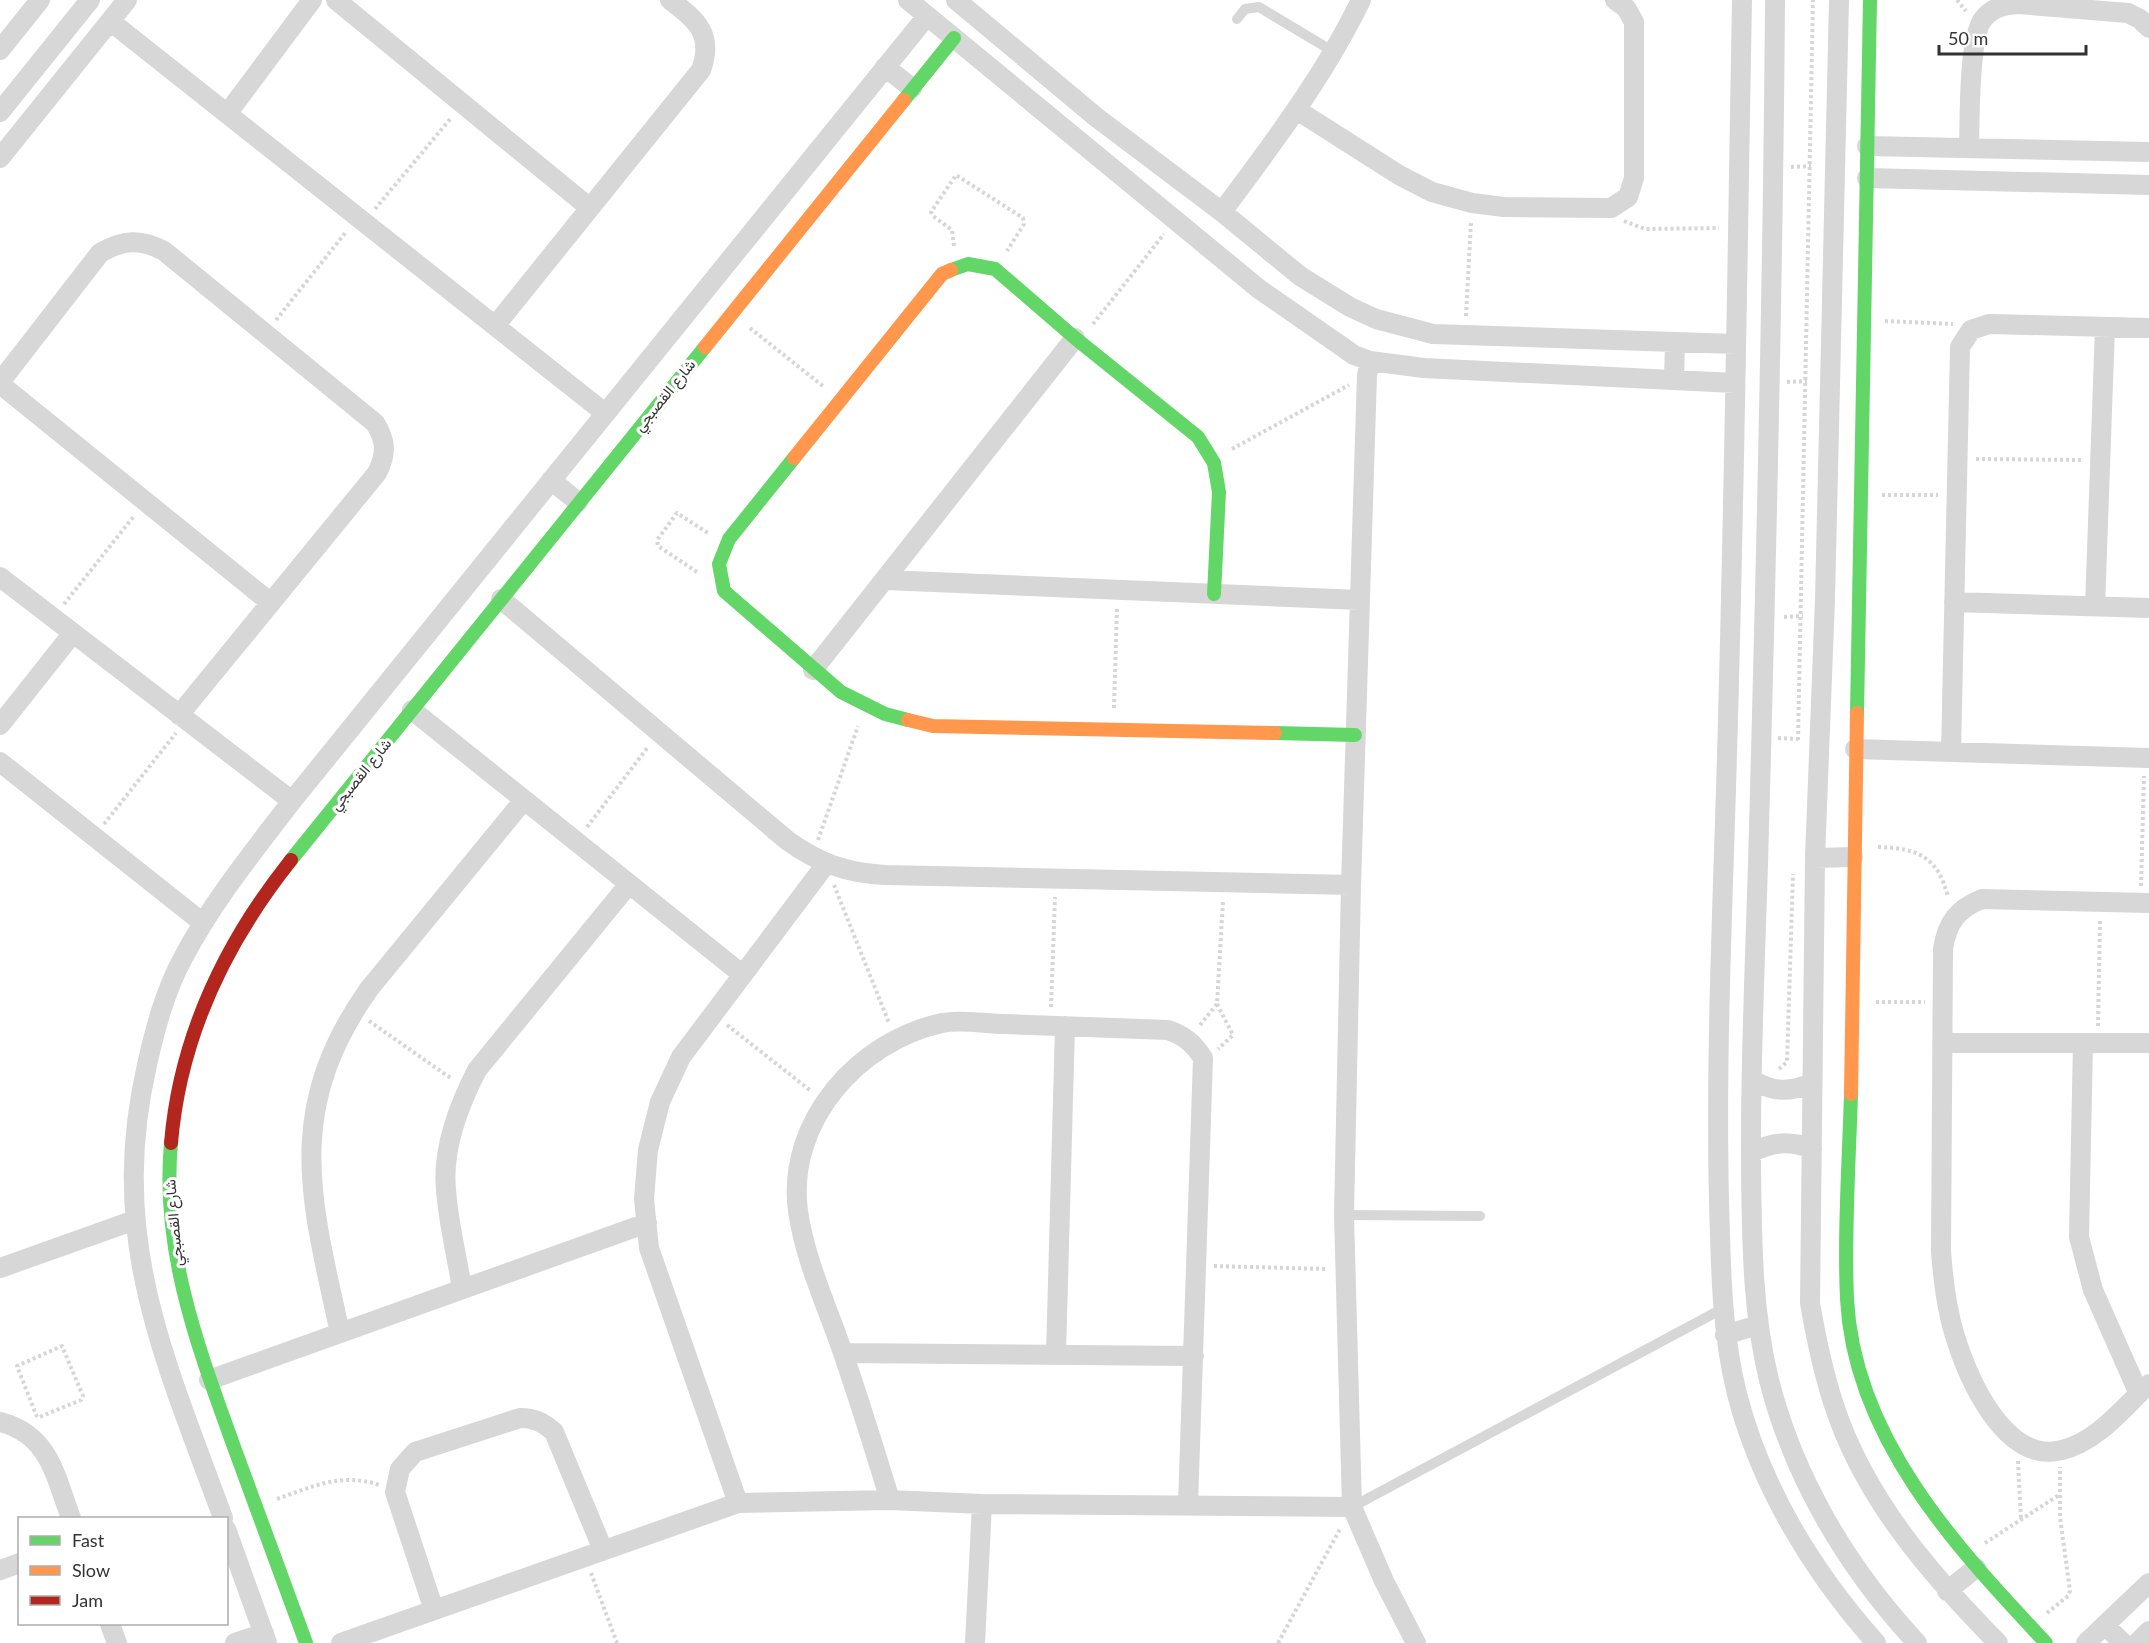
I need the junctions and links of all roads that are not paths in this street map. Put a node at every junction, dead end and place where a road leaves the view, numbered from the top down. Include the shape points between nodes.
1 (40, 0) edge
2 (90, 0) edge
3 (127, 0) edge
4 (312, 0) edge
5 (336, 0) edge
6 (670, 0) edge
7 (908, 0) edge
8 (956, 0) edge
9 (1361, 0) edge
10 (1615, 0) edge
11 (1742, 0) edge
12 (1775, 0) edge
13 (1839, 0) edge
14 (1870, 0) edge
15 (927, 16) junction
16 (1237, 19) dead end
17 (110, 21) junction
18 (2149, 28) edge
19 (954, 38) junction
20 (0, 50) edge
21 (1334, 52) junction
22 (885, 67) junction
23 (1837, 69) junction
24 (1869, 69) junction
25 (912, 88) junction
26 (1297, 110) junction
27 (0, 112) edge
28 (227, 114) junction
29 (1096, 117) junction
30 (1867, 146) junction
31 (1921, 147) junction
32 (1969, 148) junction
33 (1088, 151) junction
34 (2149, 152) edge
35 (0, 158) edge
36 (1774, 168) junction
37 (1739, 169) junction
38 (1867, 178) junction
39 (1920, 179) junction
40 (2149, 185) edge
41 (590, 208) junction
42 (1222, 212) junction
43 (495, 326) junction
44 (2104, 327) junction
45 (2149, 328) edge
46 (1077, 339) junction
47 (1675, 343) junction
48 (1736, 344) junction
49 (1369, 368) junction
50 (1674, 380) junction
51 (0, 383) edge
52 (1735, 383) junction
53 (604, 413) junction
54 (551, 480) junction
55 (578, 502) junction
56 (0, 577) edge
57 (885, 580) junction
58 (1214, 594) junction
59 (501, 599) junction
60 (1858, 599) junction
61 (1360, 600) junction
62 (1954, 602) junction
63 (271, 603) junction
64 (1825, 607) junction
65 (2095, 607) junction
66 (2149, 608) edge
67 (73, 633) junction
68 (813, 670) junction
69 (412, 710) junction
70 (183, 718) junction
71 (0, 725) edge
72 (1355, 735) junction
73 (1769, 743) junction
74 (1855, 749) junction
75 (1951, 752) junction
76 (2147, 757) edge
77 (0, 762) edge
78 (1727, 765) junction
79 (524, 800) junction
80 (292, 801) junction
81 (1853, 852) junction
82 (1815, 858) junction
83 (819, 861) junction
84 (629, 884) junction
85 (1351, 885) junction
86 (2145, 903) edge
87 (203, 923) junction
88 (743, 975) junction
89 (1058, 1026) junction
90 (1942, 1043) junction
91 (2091, 1043) junction
92 (2149, 1043) edge
93 (1752, 1080) junction
94 (1812, 1083) junction
95 (1812, 1149) junction
96 (1751, 1153) junction
97 (1344, 1215) junction
98 (1480, 1216) dead end
99 (135, 1220) junction
100 (647, 1223) junction
101 (0, 1268) edge
102 (462, 1289) junction
103 (1722, 1309) junction
104 (1758, 1324) junction
105 (340, 1333) junction
106 (1725, 1335) junction
107 (843, 1353) junction
108 (1056, 1355) junction
109 (1194, 1356) junction
110 (209, 1380) junction
111 (2144, 1389) edge
112 (8, 1424) edge
113 (890, 1500) junction
114 (738, 1503) junction
115 (982, 1504) junction
116 (1188, 1505) junction
117 (1352, 1507) junction
118 (71, 1517) edge
119 (223, 1517) edge
120 (228, 1534) edge
121 (603, 1551) junction
122 (1971, 1562) junction
123 (18, 1564) edge
124 (0, 1570) edge
125 (2149, 1583) edge
126 (1947, 1591) junction
127 (434, 1610) junction
128 (111, 1625) edge
129 (2105, 1625) junction
130 (2149, 1631) edge
131 (266, 1638) edge
132 (1914, 1642) edge
133 (117, 1643) edge
134 (235, 1643) edge
135 (306, 1643) edge
136 (341, 1643) edge
137 (975, 1643) edge
138 (1416, 1643) edge
139 (1876, 1643) edge
140 (1998, 1643) edge
141 (2046, 1643) edge
142 (2086, 1643) edge
143 (2123, 1643) edge
144 (2137, 1643) edge

1 - 20 street
2 - 27 street
3 - 17 street
4 - 28 street
5 - 41 street
6 - 41 street via 703,33 705,58 701,70
7 - 15 street
8 - 29 street
9 - 21 street
10 - 26 street via 1626,8 1634,22 1634,178 1628,197 1611,208 1504,207 1432,192
11 - 37 street
12 - 36 street
13 - 23 street
14 - 24 street
15 - 19 street
15 - 22 street
16 - 21 lane via 1245,9 1259,7
17 - 28 street
17 - 35 street
18 - 32 street via 2128,13 2018,4 1993,10 1983,18 1974,42
19 - 25 street, شارع القصبجي
19 - 33 street
21 - 26 street
22 - 25 street
22 - 53 street
23 - 24 street
23 - 64 street
24 - 30 street
25 - 55 street, شارع القصبجي
26 - 42 street
28 - 43 street
29 - 33 street
29 - 42 street
30 - 31 street
30 - 38 street
31 - 32 street
31 - 39 street
32 - 34 street
33 - 49 street via 1258,289
36 - 37 street
36 - 73 street via 1764,617
37 - 48 street
38 - 39 street
38 - 60 street
39 - 40 street
41 - 43 street
42 - 47 street via 1300,276 1350,307 1404,328 1433,334
43 - 53 street
44 - 45 street
44 - 62 street via 1989,324 1971,330 1960,347
44 - 65 street
46 - 57 street
46 - 58 street via 1191,429 1205,445 1220,486
46 - 68 street via 995,269 982,265 954,267 942,274 840,400 726,545 719,564 724,591
47 - 48 street
47 - 50 street
48 - 52 street
49 - 50 street
49 - 61 street
50 - 52 street
51 - 63 street
51 - 63 street via 100,253 117,243 133,241 150,243 164,251 375,423 382,434 384,461 377,473
52 - 78 street
53 - 54 street
54 - 55 street
54 - 80 street
55 - 59 street, شارع القصبجي
56 - 67 street
57 - 58 street
57 - 68 street
58 - 61 street
59 - 69 street, شارع القصبجي
59 - 83 street
60 - 64 street
60 - 74 street
61 - 72 street
62 - 65 street
62 - 75 street
63 - 70 street
64 - 82 street
65 - 66 street
67 - 70 street
67 - 71 street
68 - 72 street via 841,692 885,714 933,726
69 - 79 street
69 - 110 street, شارع القصبجي via 259,900 213,978 189,1042 173,1108 168,1200 180,1290
70 - 80 street
72 - 85 street
73 - 78 street
73 - 93 street
74 - 75 street
74 - 81 street
75 - 76 street
77 - 87 street
78 - 103 street via 1717,1077
79 - 84 street
79 - 105 street via 354,1011 331,1056 316,1104 310,1155 313,1206
80 - 87 street
81 - 82 street
81 - 122 street via 1847,1300 1868,1395 1885,1434 1935,1517
82 - 94 street
83 - 85 street via 859,874
83 - 88 street
84 - 88 street
84 - 102 street via 477,1070 467,1090 455,1121 445,1187
85 - 97 street
86 - 90 street via 1983,899 1966,905 1945,932
87 - 99 street via 163,1006 139,1099 133,1149
88 - 100 street via 681,1056 660,1102 648,1150 644,1199
89 - 107 street via 944,1023 895,1038 865,1057 835,1088 813,1124 800,1166 798,1209 807,1251
89 - 108 street
89 - 109 street via 1168,1030 1195,1045 1203,1061
90 - 91 street
90 - 111 street via 1944,1292 1969,1371 1998,1424 2017,1443 2038,1451 2061,1451 2082,1443
91 - 92 street
91 - 111 street via 2079,1237 2093,1290
93 - 94 street via 1782,1091
93 - 96 street
94 - 95 street
95 - 96 street via 1781,1142
95 - 126 street via 1810,1303 1834,1408 1875,1491
96 - 104 street via 1752,1255
97 - 98 lane
97 - 117 street
99 - 101 street
99 - 119 street via 146,1295 159,1342
100 - 102 street
100 - 114 street via 649,1248
102 - 105 street
103 - 106 street
103 - 117 lane
104 - 106 street
104 - 132 street via 1769,1380 1805,1481 1830,1529
105 - 110 street
106 - 139 street via 1741,1407 1783,1512 1814,1565
107 - 108 street
107 - 113 street
108 - 109 street
109 - 116 street
110 - 135 street, شارع القصبجي
112 - 118 street via 33,1437 46,1452
113 - 114 street
113 - 115 street
114 - 121 street
115 - 116 street
115 - 137 street
116 - 117 street
117 - 138 street
120 - 131 street
121 - 127 street
121 - 127 street via 554,1432 544,1423 520,1418 415,1452 400,1469 395,1492
122 - 126 street
122 - 141 street
123 - 124 street
125 - 129 street
126 - 140 street
127 - 136 street
128 - 133 street
129 - 142 street
129 - 143 street
130 - 144 street
131 - 134 street

